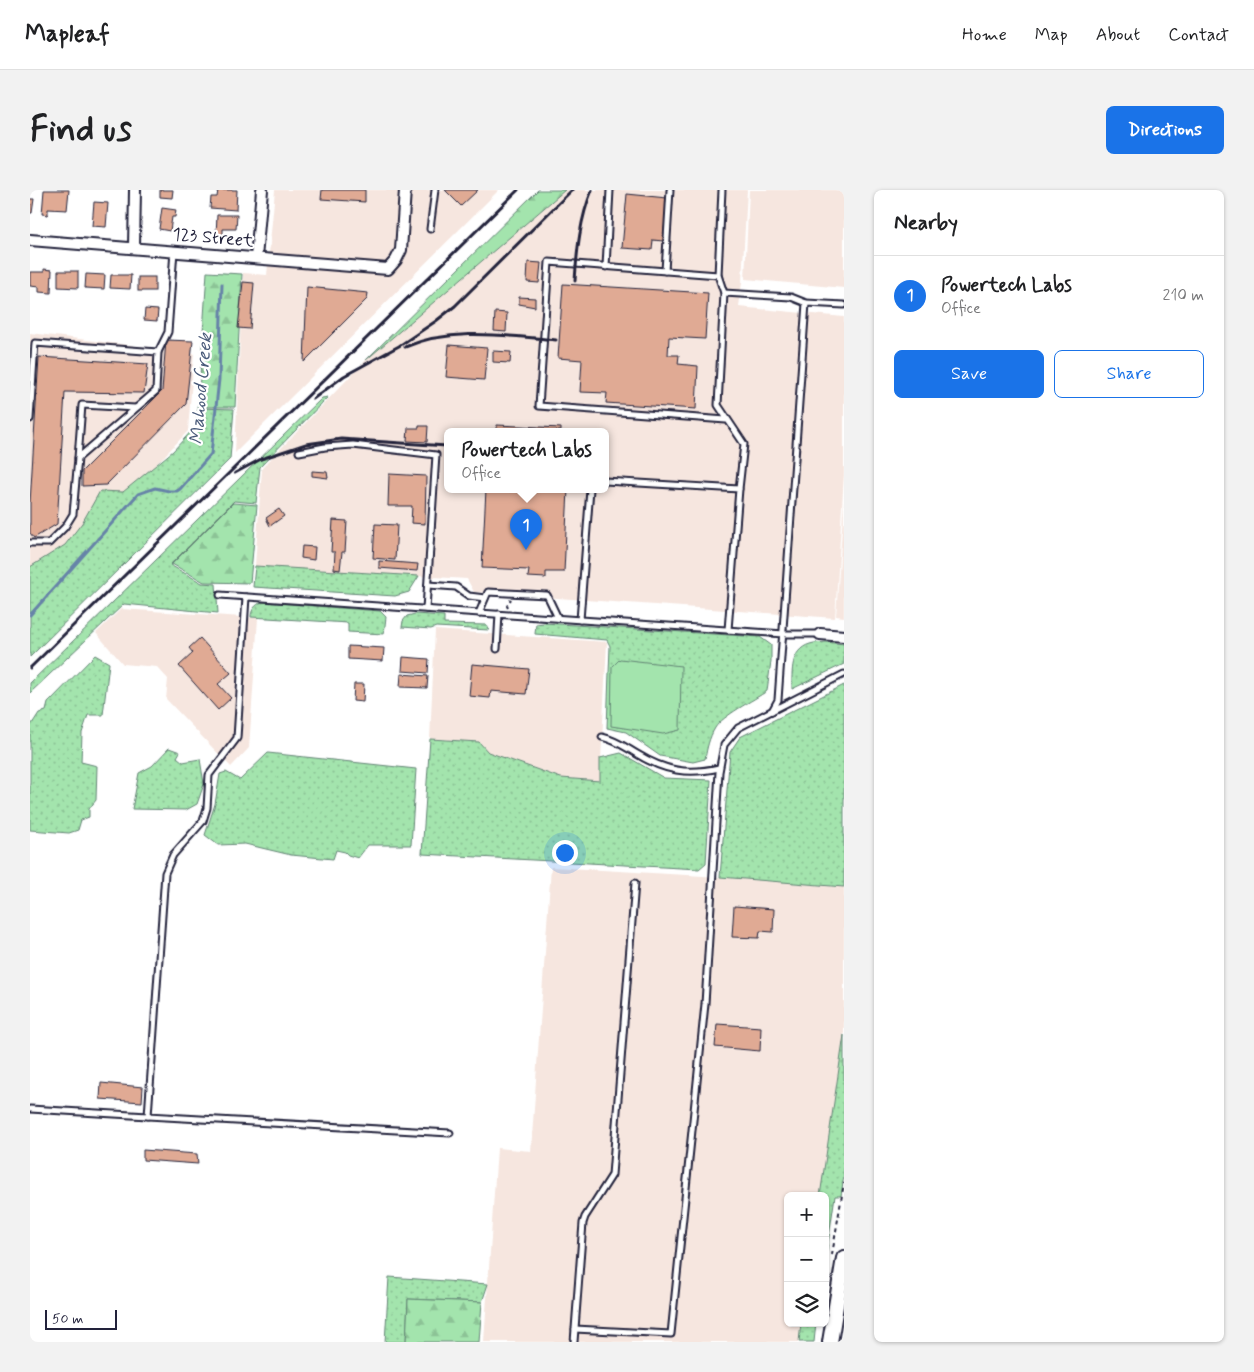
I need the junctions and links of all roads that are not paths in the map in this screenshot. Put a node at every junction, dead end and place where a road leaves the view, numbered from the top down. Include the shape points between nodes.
1 (136, 190) edge
2 (262, 190) edge
3 (405, 190) edge
4 (435, 190) edge
5 (610, 190) edge
6 (670, 190) edge
7 (722, 190) edge
8 (430, 229) dead end
9 (30, 240) edge
10 (134, 247) junction
11 (174, 251) junction
12 (256, 258) junction
13 (606, 266) junction
14 (665, 271) junction
15 (718, 275) junction
16 (724, 293) junction
17 (806, 302) junction
18 (844, 305) edge
19 (158, 352) junction
20 (135, 408) junction
21 (30, 419) edge
22 (726, 420) junction
23 (299, 452) dead end
24 (78, 458) junction
25 (609, 481) edge
26 (739, 489) junction
27 (590, 493) edge
28 (30, 543) edge
29 (428, 584) junction
30 (220, 595) dead end
31 (246, 597) junction
32 (485, 598) junction
33 (426, 609) junction
34 (479, 613) junction
35 (499, 614) junction
36 (558, 618) junction
37 (580, 620) junction
38 (728, 630) junction
39 (784, 634) junction
40 (820, 634) joint
41 (844, 636) edge
42 (497, 649) dead end
43 (844, 674) edge
44 (772, 711) junction
45 (602, 737) dead end
46 (719, 768) junction
47 (635, 883) dead end
48 (30, 1109) edge
49 (148, 1116) junction
50 (450, 1133) dead end
51 (838, 1259) edge
52 (575, 1329) junction
53 (574, 1342) edge
54 (830, 1342) edge

1 - 10 street
2 - 12 street
3 - 12 street, 123 Street via 401,250 388,268
4 - 8 lane
5 - 13 lane
6 - 14 lane
7 - 15 lane
9 - 10 street, 123 Street
10 - 11 street, 123 Street
11 - 12 street, 123 Street
11 - 19 lane via 168,332
13 - 14 lane
13 - 22 lane via 549,262 540,406
14 - 15 lane
15 - 16 lane
16 - 17 lane via 791,297
16 - 22 lane via 718,405
17 - 18 lane
17 - 39 lane
19 - 20 lane via 156,391
19 - 21 lane via 35,343
20 - 24 lane
20 - 24 lane via 82,405
22 - 26 lane via 744,444
23 - 29 lane via 353,445 436,455
24 - 28 lane via 73,514 65,528 49,543
25 - 26 lane
26 - 38 lane
27 - 37 lane
29 - 32 lane via 456,587 469,596
29 - 33 lane
30 - 31 lane
31 - 33 lane
31 - 49 lane via 237,738 210,775 203,821 173,856 165,873
32 - 34 lane
32 - 36 lane via 488,592 547,594
33 - 34 lane
34 - 35 lane
35 - 36 lane
35 - 42 lane
36 - 37 lane
37 - 38 lane
38 - 39 lane
39 - 40 lane
39 - 44 lane via 778,700
40 - 41 street
43 - 44 lane
44 - 46 lane via 738,728 724,745
45 - 46 lane via 615,740 657,765 676,771 703,772
46 - 52 lane via 705,1004 671,1334
47 - 52 lane via 612,1175 584,1218
48 - 49 lane
49 - 50 lane
51 - 54 main road
52 - 53 lane

